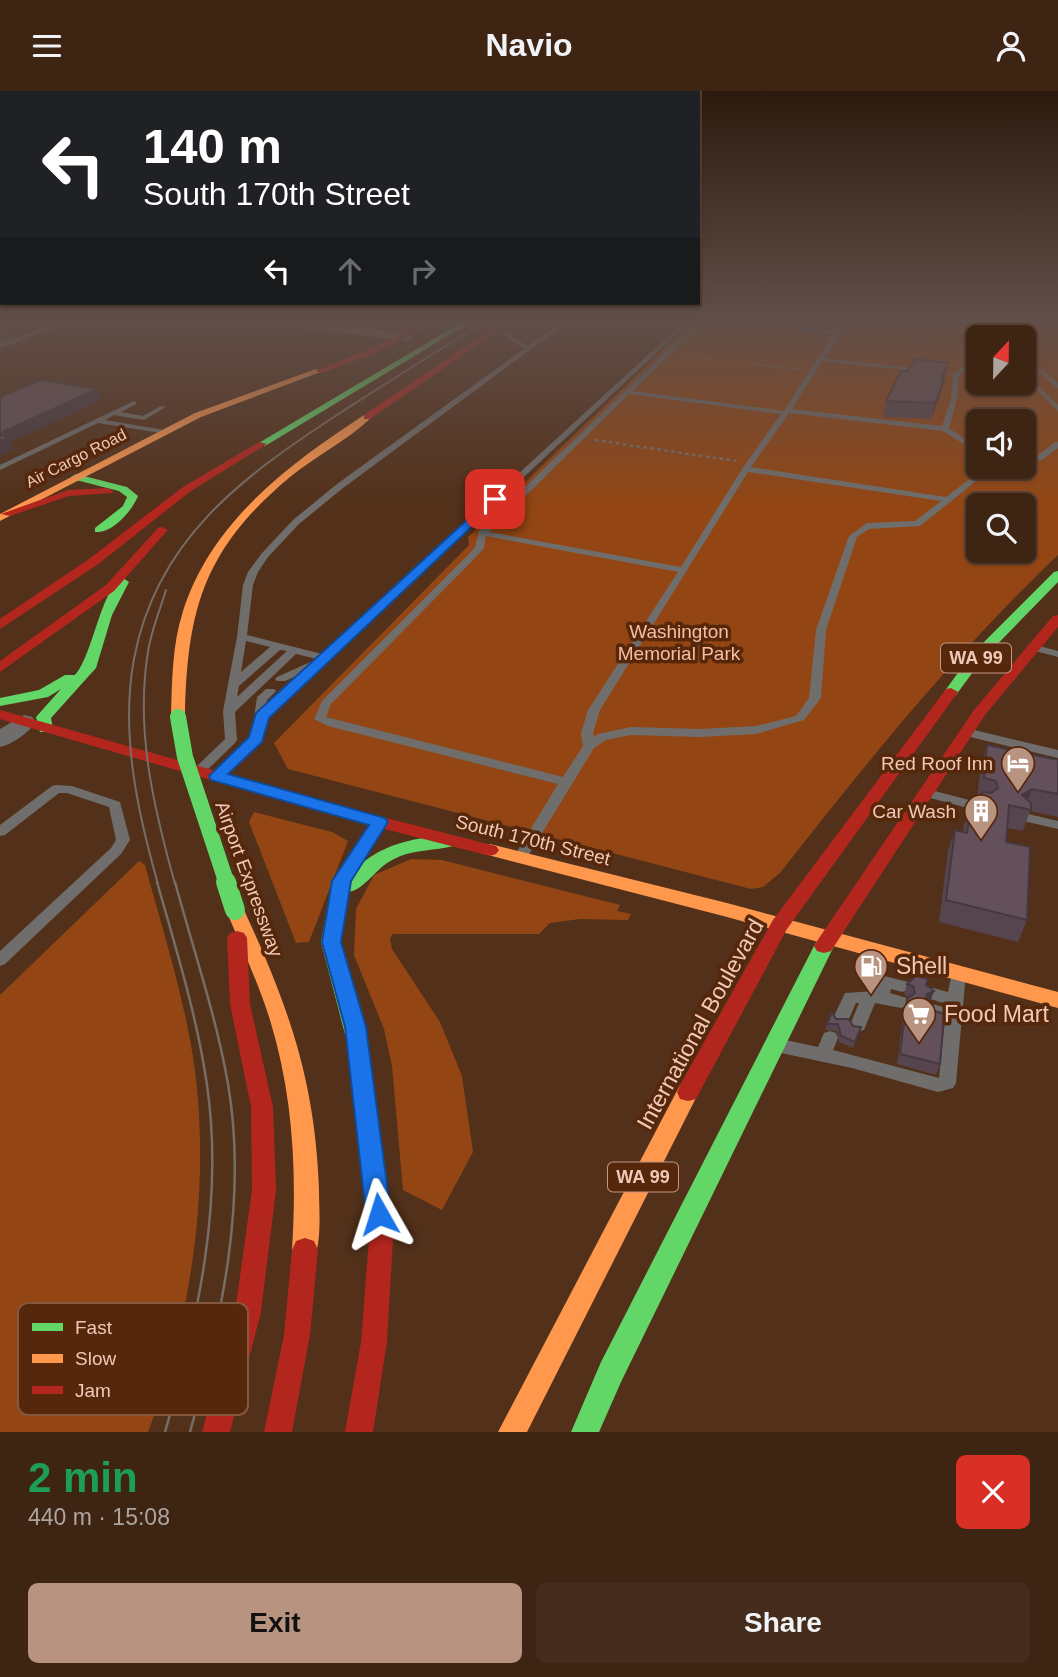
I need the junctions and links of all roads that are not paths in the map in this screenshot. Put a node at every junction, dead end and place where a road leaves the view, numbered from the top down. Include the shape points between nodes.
1 (286, 382) edge
2 (366, 382) edge
3 (419, 382) edge
4 (483, 382) edge
5 (620, 382) edge
6 (639, 382) edge
7 (806, 382) edge
8 (956, 382) edge
9 (1036, 386) edge
10 (353, 391) junction
11 (628, 392) junction
12 (134, 403) dead end
13 (163, 407) dead end
14 (1058, 409) edge
15 (787, 412) junction
16 (114, 413) junction
17 (98, 421) junction
18 (945, 429) junction
19 (164, 432) junction
20 (966, 443) edge
21 (1058, 444) edge
22 (1036, 459) edge
23 (748, 466) junction
24 (0, 468) edge
25 (76, 477) junction
26 (975, 479) edge
27 (948, 500) junction
28 (3, 516) edge
29 (482, 533) junction
30 (146, 548) junction
31 (684, 570) junction
32 (1058, 575) edge
33 (117, 591) junction
34 (1057, 623) edge
35 (0, 625) edge
36 (242, 637) junction
37 (1031, 647) junction
38 (286, 648) junction
39 (1058, 653) edge
40 (327, 658) junction
41 (0, 668) edge
42 (285, 680) dead end
43 (274, 692) dead end
44 (230, 698) junction
45 (0, 702) edge
46 (0, 714) edge
47 (261, 716) junction
48 (34, 725) junction
49 (964, 731) junction
50 (0, 740) edge
51 (589, 746) junction
52 (1058, 754) edge
53 (199, 771) junction
54 (217, 776) junction
55 (566, 782) junction
56 (924, 793) junction
57 (983, 808) edge
58 (1024, 817) edge
59 (379, 822) junction
60 (1058, 825) edge
61 (0, 832) edge
62 (451, 841) junction
63 (520, 857) junction
64 (235, 910) junction
65 (334, 911) junction
66 (780, 925) junction
67 (829, 938) junction
68 (0, 960) edge
69 (958, 973) junction
70 (901, 994) dead end
71 (876, 997) junction
72 (1058, 1000) edge
73 (932, 1002) edge
74 (955, 1008) junction
75 (841, 1018) edge
76 (858, 1025) edge
77 (831, 1038) dead end
78 (773, 1045) junction
79 (822, 1055) junction
80 (248, 1320) edge
81 (221, 1415) edge
82 (216, 1432) edge
83 (278, 1432) edge
84 (359, 1432) edge
85 (512, 1432) edge
86 (585, 1432) edge

1 - 19 main road, Air Cargo Road
2 - 10 main road
3 - 64 main road, Airport Expressway, bridge via 299,461 268,487 232,528 203,574 186,621 179,660 178,717 185,757
4 - 36 lane via 288,530 265,555 248,585
5 - 40 lane
6 - 11 lane
7 - 15 lane
8 - 18 lane
9 - 14 lane
10 - 30 main road via 204,491
10 - 35 main road via 187,489 77,575
11 - 15 lane
11 - 29 lane
12 - 16 lane
13 - 16 lane via 144,418
15 - 18 lane
15 - 23 lane
16 - 17 lane
17 - 19 lane
17 - 24 lane
18 - 20 lane
19 - 25 main road, Air Cargo Road
21 - 22 lane
23 - 27 lane
23 - 31 lane
25 - 28 main road, Air Cargo Road
25 - 28 main road via 133,496 128,507 88,538 121,506 117,494 76,491
26 - 27 lane
27 - 51 lane via 914,525 867,526 853,536 824,617 816,698 800,718 756,730 631,731 603,737
29 - 31 lane
29 - 55 lane via 473,555 326,703 320,719
30 - 33 main road
30 - 41 main road via 100,597
31 - 51 lane via 594,710 587,733
32 - 66 main road, International Boulevard / WA 99 via 976,658
33 - 45 main road via 94,624 83,659 68,680 43,694
33 - 48 main road via 89,667
34 - 37 main road, WA 99
36 - 38 lane
36 - 44 lane
37 - 39 lane
37 - 49 main road, WA 99
38 - 40 lane
38 - 44 lane
38 - 44 lane
40 - 42 lane
40 - 47 lane via 282,706
43 - 47 lane
44 - 53 lane via 231,740
46 - 48 main road, South 170th Street
47 - 54 lane via 257,739
48 - 50 street
48 - 53 main road, South 170th Street
49 - 52 lane
49 - 56 main road, WA 99
51 - 55 lane
53 - 54 main road, South 170th Street
54 - 59 main road, South 170th Street
55 - 63 lane
56 - 57 lane
56 - 67 main road, WA 99
58 - 60 lane
59 - 62 main road, South 170th Street
59 - 65 main road via 346,869
61 - 68 lane via 46,794 61,788 115,805 122,840 116,851
62 - 63 main road, South 170th Street
62 - 65 main road via 408,844 372,863 354,880
63 - 66 main road, South 170th Street
64 - 80 main road via 241,1011 262,1106 264,1200
64 - 83 main road, Airport Expressway via 286,1038 306,1162 304,1264
65 - 84 main road via 331,942 356,1027 381,1239 374,1342
66 - 67 main road, South 170th Street
66 - 85 main road, International Boulevard / WA 99
67 - 69 main road, South 170th Street
67 - 78 main road, WA 99
69 - 72 main road, South 170th Street
69 - 74 lane
70 - 71 lane
71 - 75 lane via 851,997
71 - 76 lane
73 - 74 lane
74 - 79 lane via 947,1083 938,1085 845,1052
77 - 79 lane
78 - 79 lane
78 - 86 main road, WA 99
81 - 82 main road

